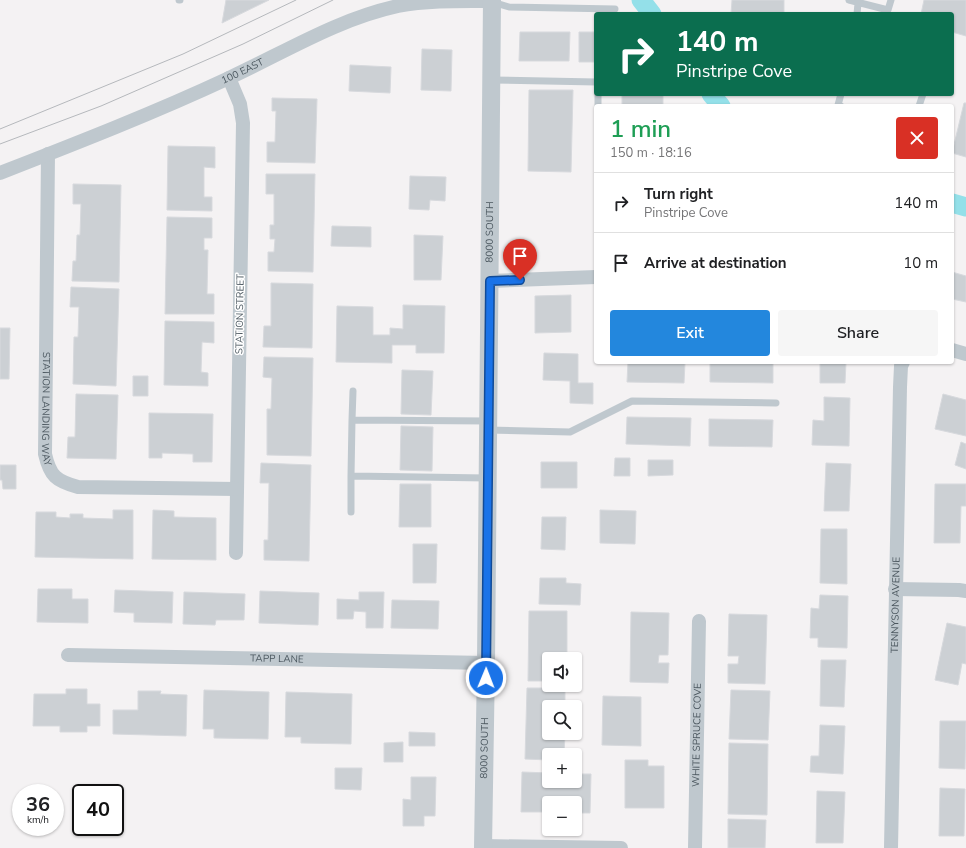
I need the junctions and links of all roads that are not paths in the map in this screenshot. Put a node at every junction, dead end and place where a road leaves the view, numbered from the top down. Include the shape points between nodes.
1 (849, 0) edge
2 (891, 0) edge
3 (492, 1) edge
4 (858, 3) junction
5 (615, 9) dead end
6 (857, 12) edge
7 (229, 78) junction
8 (491, 80) junction
9 (594, 82) edge
10 (48, 154) junction
11 (0, 173) edge
12 (594, 277) edge
13 (490, 281) junction
14 (954, 351) edge
15 (966, 354) edge
16 (902, 364) edge
17 (353, 391) dead end
18 (776, 404) dead end
19 (352, 420) junction
20 (488, 426) junction
21 (351, 476) junction
22 (487, 478) junction
23 (237, 489) junction
24 (351, 512) dead end
25 (236, 553) dead end
26 (895, 589) junction
27 (966, 591) edge
28 (699, 622) dead end
29 (68, 655) dead end
30 (486, 663) junction
31 (483, 847) edge
32 (621, 848) edge
33 (695, 848) edge
34 (891, 848) edge

1 - 4 lane
2 - 4 lane via 888,10
3 - 5 lane via 509,7
3 - 7 street, 100 EAST via 400,5 370,13 339,24
3 - 8 street, 8000 SOUTH
4 - 6 lane
7 - 10 street, 100 EAST via 139,118
7 - 23 street, STATION STREET via 240,104 243,124
8 - 9 lane
8 - 13 street, 8000 SOUTH
10 - 11 street, 100 EAST
10 - 23 street, STATION LANDING WAY via 45,454 48,467 56,478 78,487
12 - 13 street
13 - 20 street, 8000 SOUTH
14 - 15 street
16 - 26 street, TENNYSON AVENUE
17 - 19 lane
18 - 20 lane via 632,401 570,432
19 - 20 lane
19 - 21 lane
20 - 22 street, 8000 SOUTH
21 - 22 lane
21 - 24 lane
22 - 30 street, 8000 SOUTH
23 - 25 street, STATION STREET
26 - 27 street
26 - 34 street, TENNYSON AVENUE
28 - 33 street, WHITE SPRUCE COVE
29 - 30 street, TAPP LANE
30 - 31 street, 8000 SOUTH
31 - 32 street

